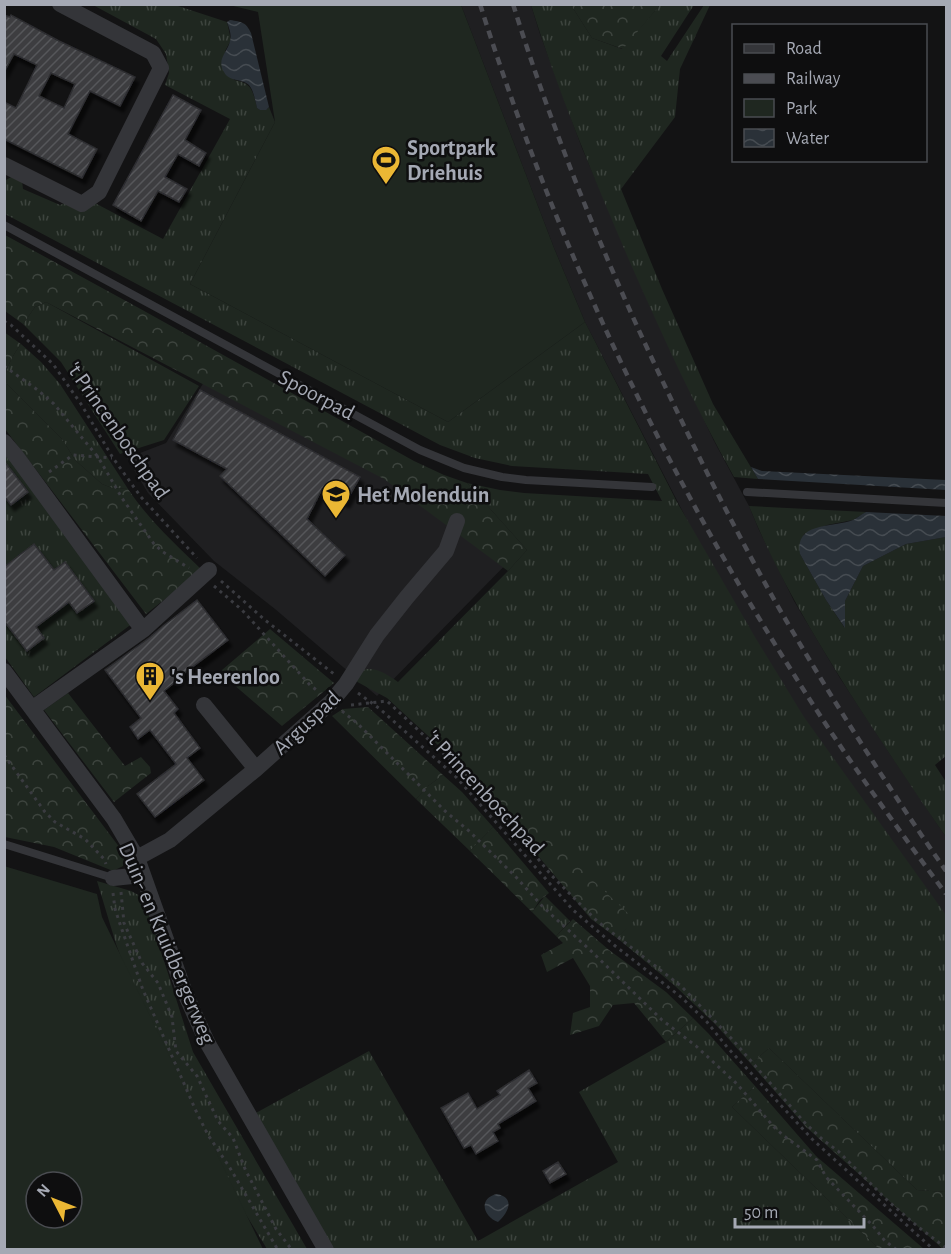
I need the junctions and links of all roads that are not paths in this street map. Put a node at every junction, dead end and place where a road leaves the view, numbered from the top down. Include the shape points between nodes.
1 (60, 4) edge
2 (4, 165) edge
3 (4, 225) edge
4 (4, 442) edge
5 (652, 487) dead end
6 (747, 492) dead end
7 (946, 503) edge
8 (457, 521) dead end
9 (206, 574) road end
10 (143, 630) junction
11 (4, 671) edge
12 (204, 705) dead end
13 (33, 708) junction
14 (256, 768) junction
15 (4, 844) edge
16 (137, 858) junction
17 (142, 875) junction
18 (116, 877) joint
19 (326, 1250) edge

1 - 2 street via 153,53 161,68 99,192 82,204
3 - 5 lane, Spoorpad via 441,460 518,480
4 - 10 street
6 - 7 lane
8 - 14 street, Arguspad via 446,552 377,635 346,684
9 - 10 street
10 - 13 street
11 - 13 street, Duin- en Kruidbergerweg
12 - 14 street
13 - 16 street, Duin- en Kruidbergerweg via 114,819
14 - 16 street, Arguspad via 171,840
15 - 18 lane
16 - 17 street, Duin- en Kruidbergerweg
17 - 18 street
17 - 19 street, Duin- en Kruidbergerweg via 207,1042

